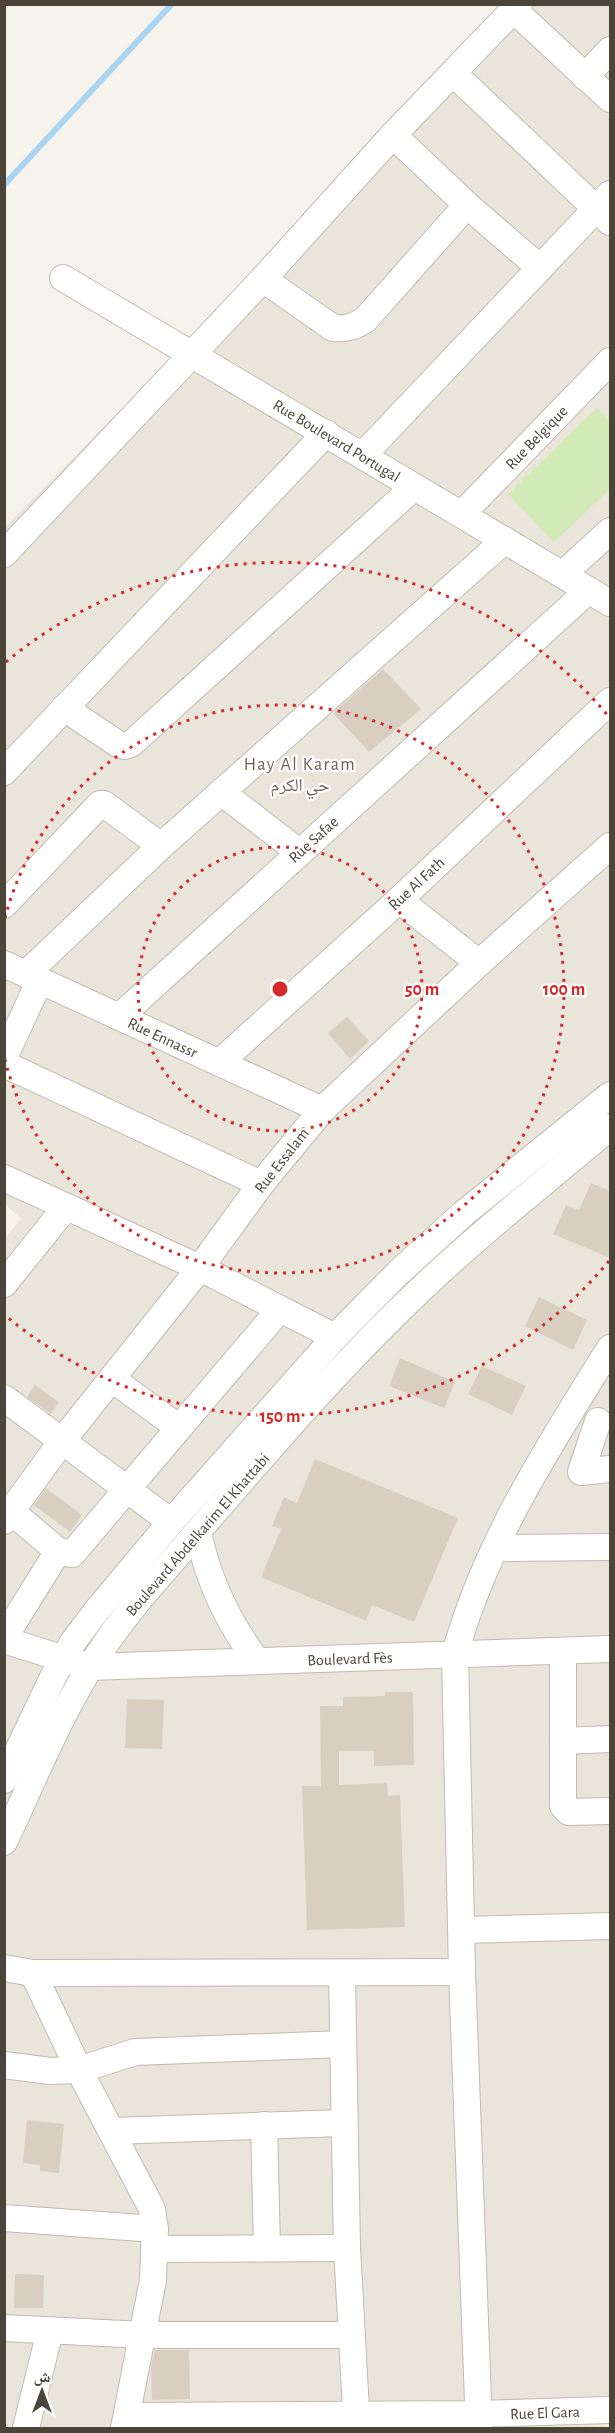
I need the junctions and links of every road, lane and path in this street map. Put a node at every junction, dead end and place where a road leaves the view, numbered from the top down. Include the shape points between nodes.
1 (516, 7) edge
2 (610, 50) edge
3 (453, 73) junction
4 (585, 77) junction
5 (610, 99) edge
6 (393, 135) junction
7 (467, 205) junction
8 (606, 209) edge
9 (540, 268) junction
10 (63, 278) dead end
11 (263, 279) junction
12 (191, 354) junction
13 (607, 372) edge
14 (326, 433) junction
15 (363, 455) junction
16 (414, 488) junction
17 (462, 514) junction
18 (610, 531) edge
19 (505, 540) junction
20 (4, 554) edge
21 (563, 574) junction
22 (600, 596) edge
23 (610, 701) edge
24 (64, 708) junction
25 (4, 771) edge
26 (221, 792) junction
27 (160, 846) junction
28 (610, 846) edge
29 (298, 852) junction
30 (399, 900) junction
31 (4, 905) edge
32 (479, 963) junction
33 (24, 973) edge
34 (119, 1017) junction
35 (4, 1058) edge
36 (219, 1063) junction
37 (4, 1064) edge
38 (610, 1095) edge
39 (322, 1110) junction
40 (610, 1127) edge
41 (4, 1178) edge
42 (261, 1184) junction
43 (66, 1207) junction
44 (200, 1268) junction
45 (4, 1284) edge
46 (280, 1309) junction
47 (335, 1336) junction
48 (610, 1348) edge
49 (112, 1378) junction
50 (4, 1398) edge
51 (604, 1419) edge
52 (178, 1427) junction
53 (560, 1430) junction
54 (62, 1441) junction
55 (542, 1461) junction
56 (610, 1469) edge
57 (581, 1472) junction
58 (610, 1486) edge
59 (126, 1489) junction
60 (8, 1516) edge
61 (171, 1522) junction
62 (198, 1532) junction
63 (610, 1547) edge
64 (495, 1548) junction
65 (58, 1551) junction
66 (4, 1639) edge
67 (610, 1649) edge
68 (563, 1651) junction
69 (455, 1654) junction
70 (62, 1659) junction
71 (257, 1661) junction
72 (90, 1667) junction
73 (610, 1739) edge
74 (562, 1741) junction
75 (4, 1780) edge
76 (610, 1811) edge
77 (4, 1842) edge
78 (610, 1926) edge
79 (462, 1930) junction
80 (4, 1968) edge
81 (462, 1972) junction
82 (33, 1973) junction
83 (342, 1974) junction
84 (343, 2044) junction
85 (4, 2065) edge
86 (79, 2070) junction
87 (343, 2123) junction
88 (264, 2125) junction
89 (113, 2131) junction
90 (4, 2218) edge
91 (155, 2239) junction
92 (267, 2248) junction
93 (347, 2248) junction
94 (4, 2328) edge
95 (50, 2331) junction
96 (144, 2335) junction
97 (352, 2335) junction
98 (610, 2410) edge
99 (479, 2421) edge
100 (125, 2422) edge
101 (357, 2422) edge
102 (26, 2428) edge

1 - 3 street
1 - 4 street
2 - 4 street
3 - 6 street
3 - 8 street
4 - 5 street
6 - 7 street
6 - 11 street
7 - 9 street
7 - 11 street via 355,326 333,328
8 - 9 street
9 - 15 street
10 - 12 street, Rue Boulevard Portugal
11 - 12 street
12 - 14 street, Rue Boulevard Portugal
12 - 20 street
13 - 17 street, Rue Belgique
14 - 15 street, Rue Boulevard Portugal
14 - 24 street
15 - 16 street, Rue Boulevard Portugal
16 - 17 street, Rue Boulevard Portugal
16 - 24 street via 131,744 118,744
17 - 19 street, Rue Boulevard Portugal
18 - 21 street
19 - 21 street, Rue Boulevard Portugal
19 - 26 street
21 - 22 street, Rue Boulevard Portugal
22 - 29 street, Rue Safae
23 - 30 street, Rue Al Fath
24 - 25 street
26 - 27 street
26 - 29 street
27 - 31 street via 100,804
27 - 33 street
28 - 32 street, Rue Essalam
29 - 34 street, Rue Safae
30 - 32 street
30 - 36 street, Rue Al Fath
32 - 39 street, Rue Essalam
33 - 34 street, Rue Ennassr
33 - 35 street
34 - 36 street, Rue Ennassr
36 - 39 street, Rue Ennassr
37 - 42 street
38 - 47 street, Boulevard Abdelkarim El Khattabi via 438,1236
39 - 42 street, Rue Essalam
40 - 62 street, Boulevard Abdelkarim El Khattabi via 484,1232 386,1323
41 - 43 street
42 - 44 street, Rue Essalam
43 - 44 street
43 - 45 street
44 - 46 street
44 - 49 street, Rue Essalam
46 - 47 street
46 - 52 street
47 - 61 street, Boulevard Abdelkarim El Khattabi
48 - 53 street
49 - 52 street
49 - 54 street, Rue Essalam
50 - 54 street
51 - 53 street
51 - 57 street
52 - 59 street
53 - 55 street
54 - 59 street
54 - 60 street, Rue Essalam
55 - 57 street
55 - 64 street
56 - 57 street
57 - 58 street
59 - 61 street
59 - 65 street via 72,1554
60 - 65 street
61 - 70 street, Boulevard Abdelkarim El Khattabi via 85,1625
62 - 71 street via 219,1600
62 - 72 street, Boulevard Abdelkarim El Khattabi
63 - 64 street
64 - 69 street via 466,1616
65 - 66 street
66 - 70 street, Boulevard Fès
67 - 68 street, Boulevard Fès
68 - 69 street, Boulevard Fès
68 - 74 street
69 - 71 street, Boulevard Fès
69 - 79 street
70 - 72 street, Boulevard Fès
70 - 75 street, Boulevard Abdelkarim El Khattabi
71 - 72 street, Boulevard Fès
72 - 77 street, Boulevard Abdelkarim El Khattabi
73 - 74 street
74 - 76 street via 565,1810
78 - 79 street
79 - 81 street
80 - 82 street
81 - 83 street
81 - 99 street
82 - 83 street
82 - 86 street
83 - 84 street
84 - 86 street via 135,2052
84 - 87 street
85 - 86 street
86 - 89 street
87 - 88 street
87 - 93 street
88 - 89 street
88 - 92 street
89 - 91 street via 152,2209
90 - 91 street
91 - 92 street
91 - 96 street
92 - 93 street
93 - 97 street
94 - 95 street
95 - 96 street
95 - 102 street
96 - 97 street
96 - 100 street
97 - 101 street
98 - 99 street, Rue El Gara
99 - 101 street, Rue El Gara
100 - 101 street, Rue El Gara

